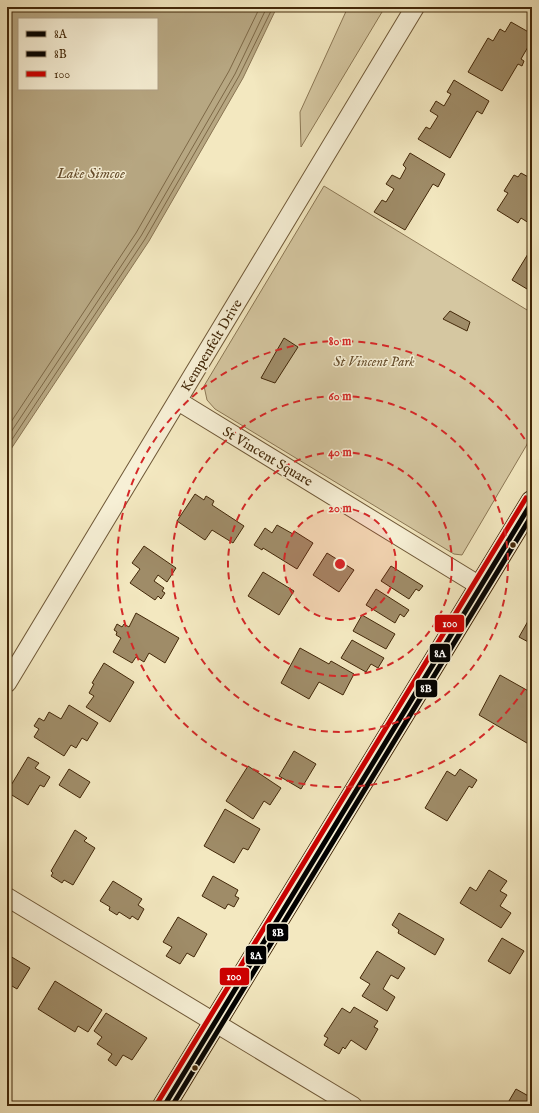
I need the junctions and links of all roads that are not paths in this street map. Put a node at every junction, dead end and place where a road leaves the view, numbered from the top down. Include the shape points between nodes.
1 (415, 7) edge
2 (178, 401) junction
3 (532, 502) edge
4 (480, 586) junction
5 (7, 683) edge
6 (7, 897) edge
7 (214, 1022) junction
8 (164, 1106) edge
9 (353, 1106) edge

1 - 2 street, Kempenfelt Drive
2 - 4 street, St Vincent Square
2 - 5 street, Kempenfelt Drive
3 - 4 main road
4 - 7 main road
6 - 7 street
7 - 8 main road
7 - 9 street

